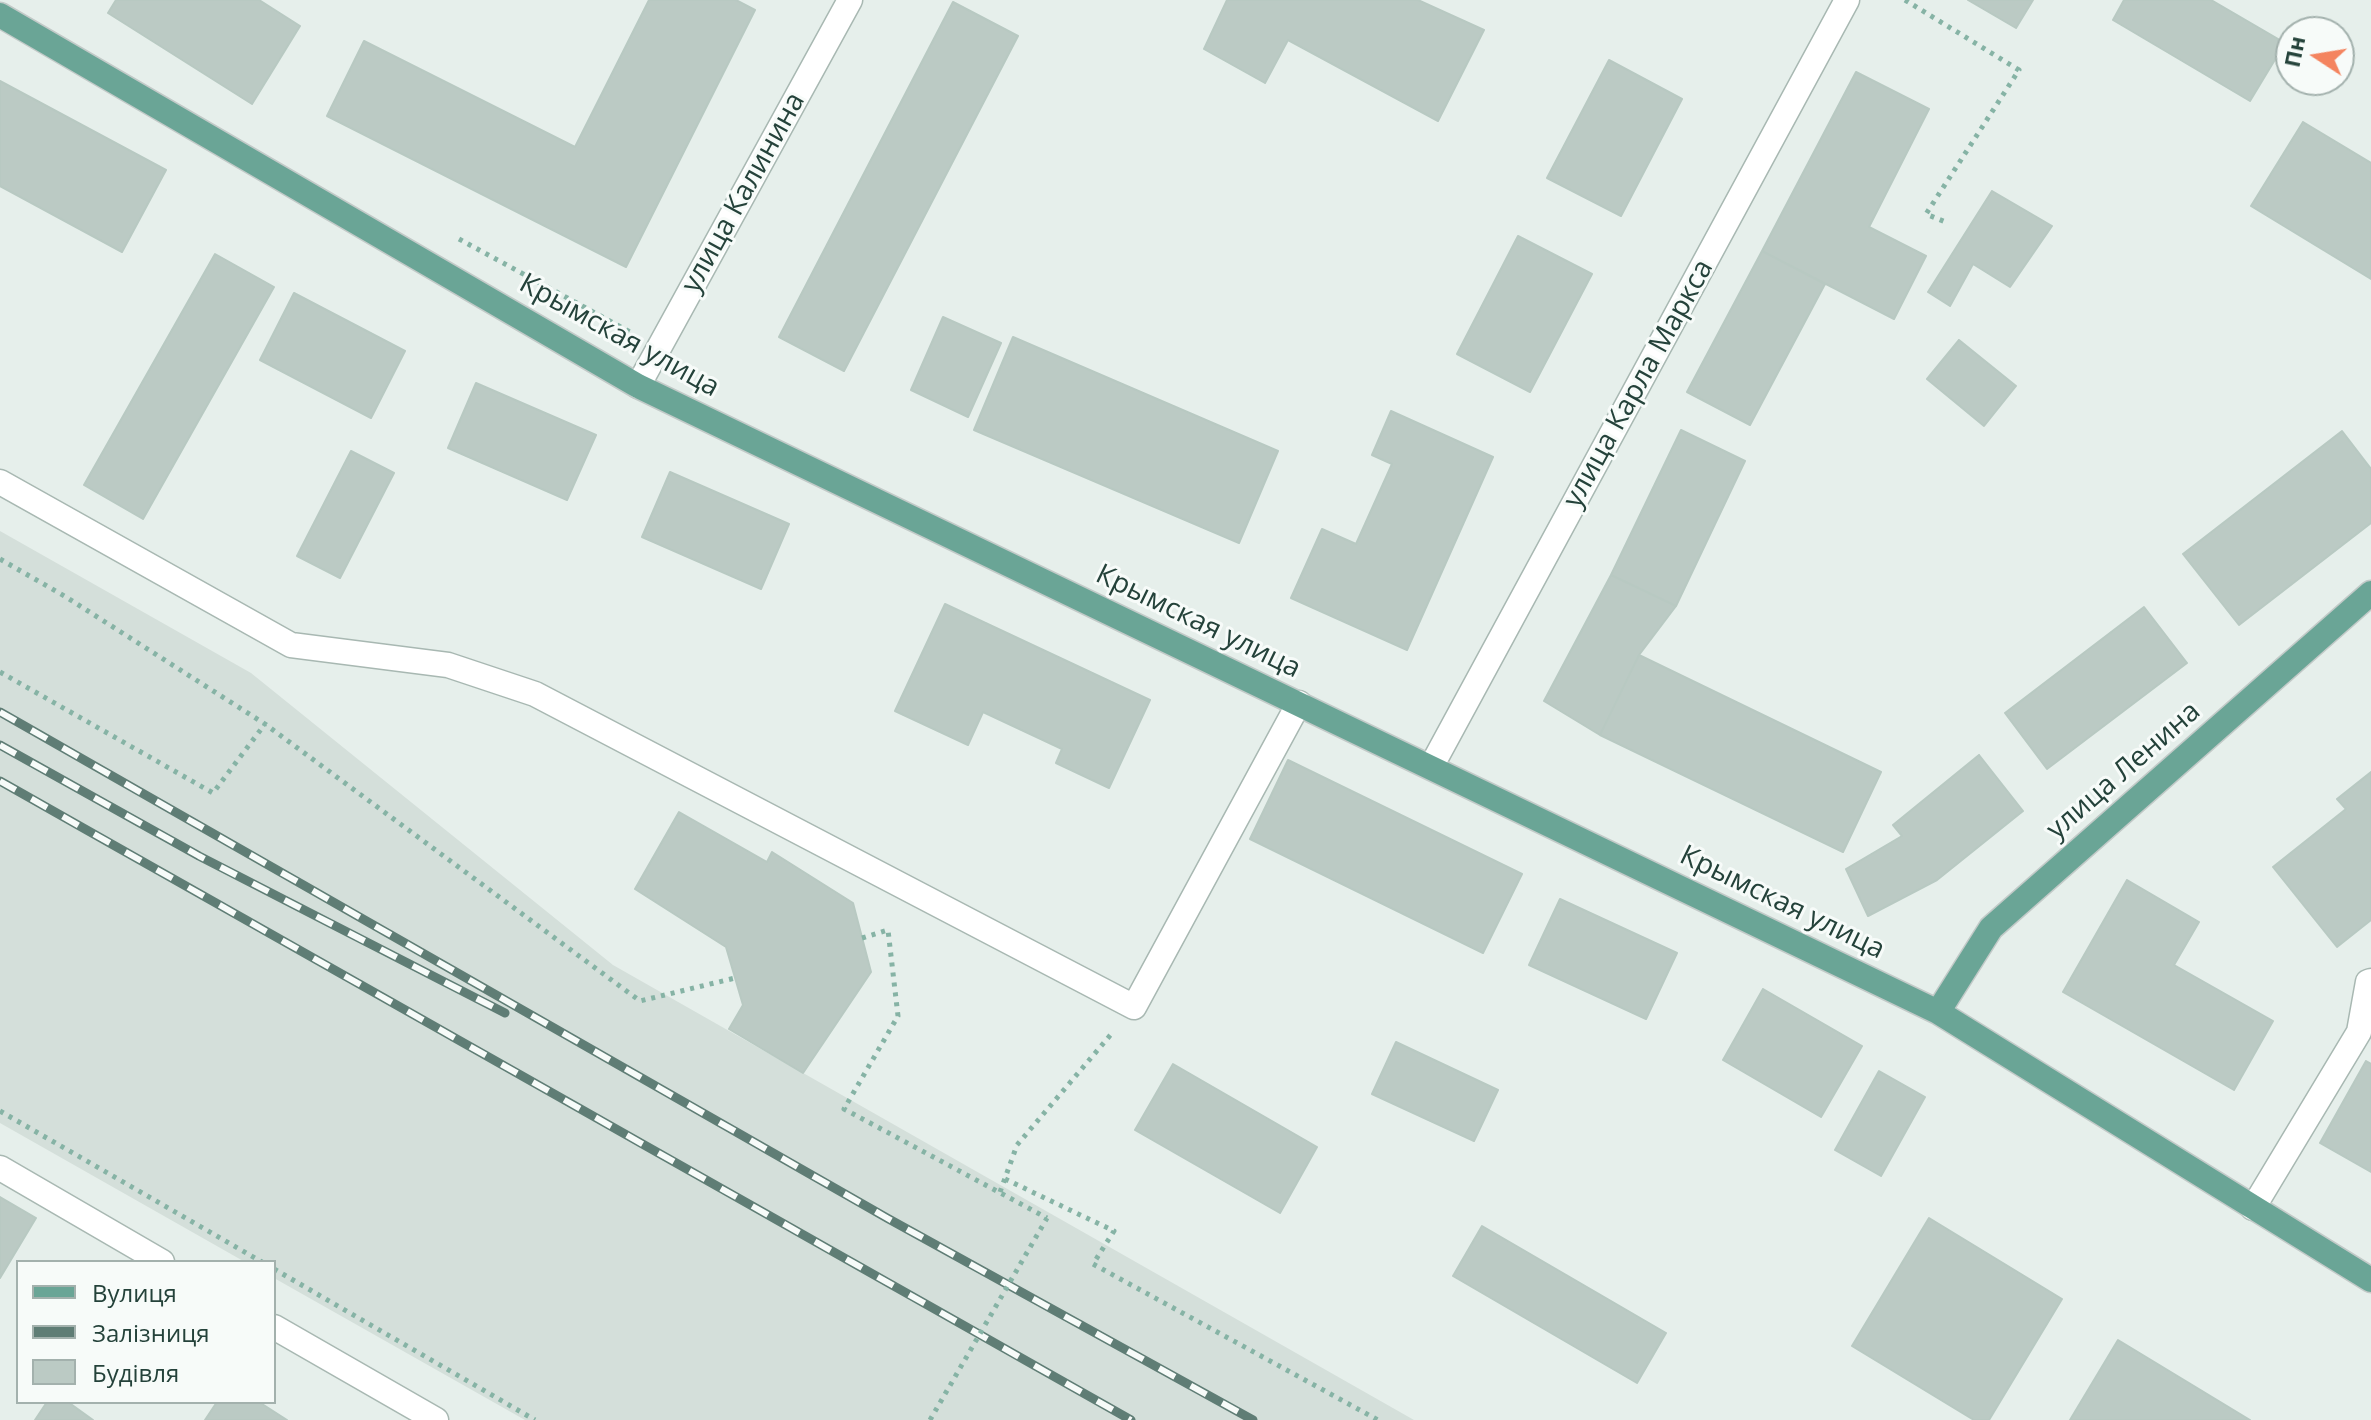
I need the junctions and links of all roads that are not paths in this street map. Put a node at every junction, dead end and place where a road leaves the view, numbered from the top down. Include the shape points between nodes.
1 (850, 0) edge
2 (1847, 0) edge
3 (0, 15) edge
4 (638, 386) junction
5 (0, 482) edge
6 (2371, 593) edge
7 (1299, 703) junction
8 (1431, 767) junction
9 (2371, 981) edge
10 (1938, 1012) junction
11 (0, 1168) edge
12 (2253, 1208) junction
13 (159, 1260) edge
14 (2371, 1280) edge
15 (276, 1328) edge
16 (436, 1420) edge

1 - 4 street, улица Калинина
2 - 8 street, улица Карла Маркса
3 - 4 main road, Крымская улица
4 - 7 main road, Крымская улица
5 - 7 street via 291,645 448,665 535,694 1134,1007
6 - 10 main road, улица Ленина via 1991,928
7 - 8 main road, Крымская улица
8 - 10 main road, Крымская улица
9 - 12 street via 2359,1032
10 - 12 main road, Крымская улица
11 - 13 street
12 - 14 main road, Крымская улица
15 - 16 street

